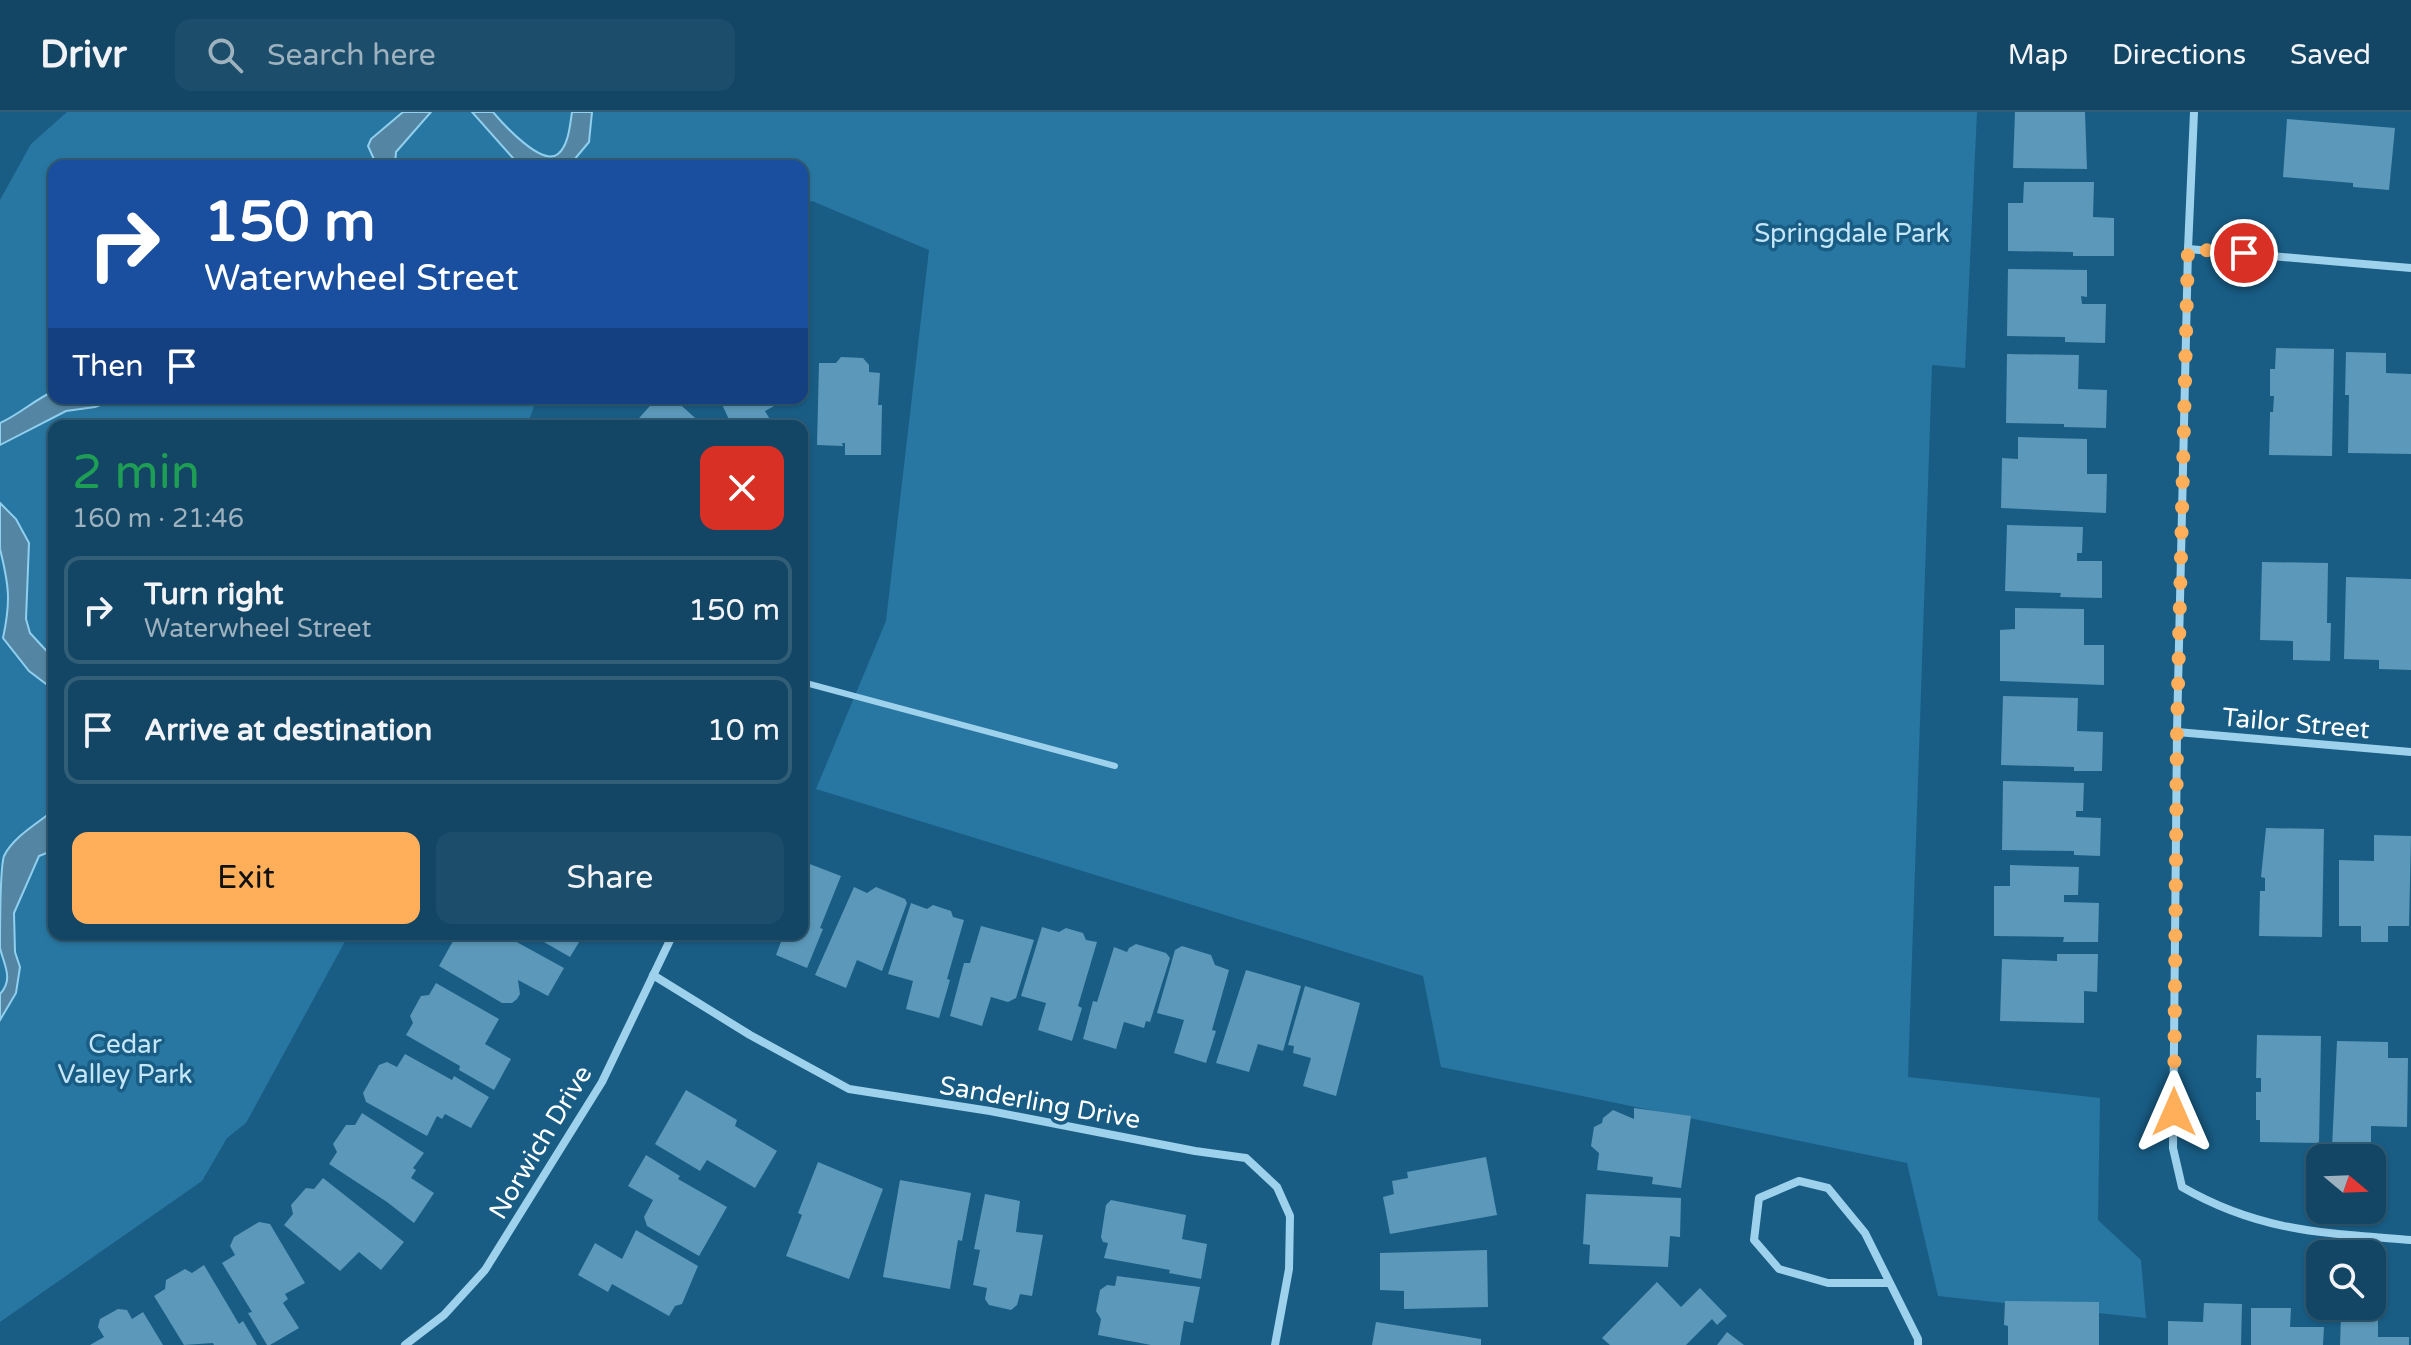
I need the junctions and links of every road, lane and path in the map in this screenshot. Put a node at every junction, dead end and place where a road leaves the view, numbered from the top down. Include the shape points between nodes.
1 (2194, 112) edge
2 (2188, 249) junction
3 (2411, 268) edge
4 (808, 684) edge
5 (2177, 732) junction
6 (2411, 752) edge
7 (1115, 766) dead end
8 (670, 940) edge
9 (653, 975) junction
10 (2411, 1240) edge
11 (1888, 1283) junction
12 (405, 1345) edge
13 (1275, 1345) edge
14 (1918, 1345) edge

1 - 2 street
2 - 3 street
2 - 5 street
4 - 7 lane
5 - 6 street, Tailor Street
5 - 10 street via 2173,1148 2182,1187 2211,1204 2303,1231
8 - 9 street, Norwich Drive
9 - 12 street, Norwich Drive via 602,1082 485,1270 444,1315
9 - 13 street, Sanderling Drive via 849,1089 1246,1158 1277,1187 1290,1216 1289,1269
11 - 11 street via 1828,1283 1779,1269 1754,1240 1759,1198 1799,1181 1828,1188 1865,1233
11 - 14 street

